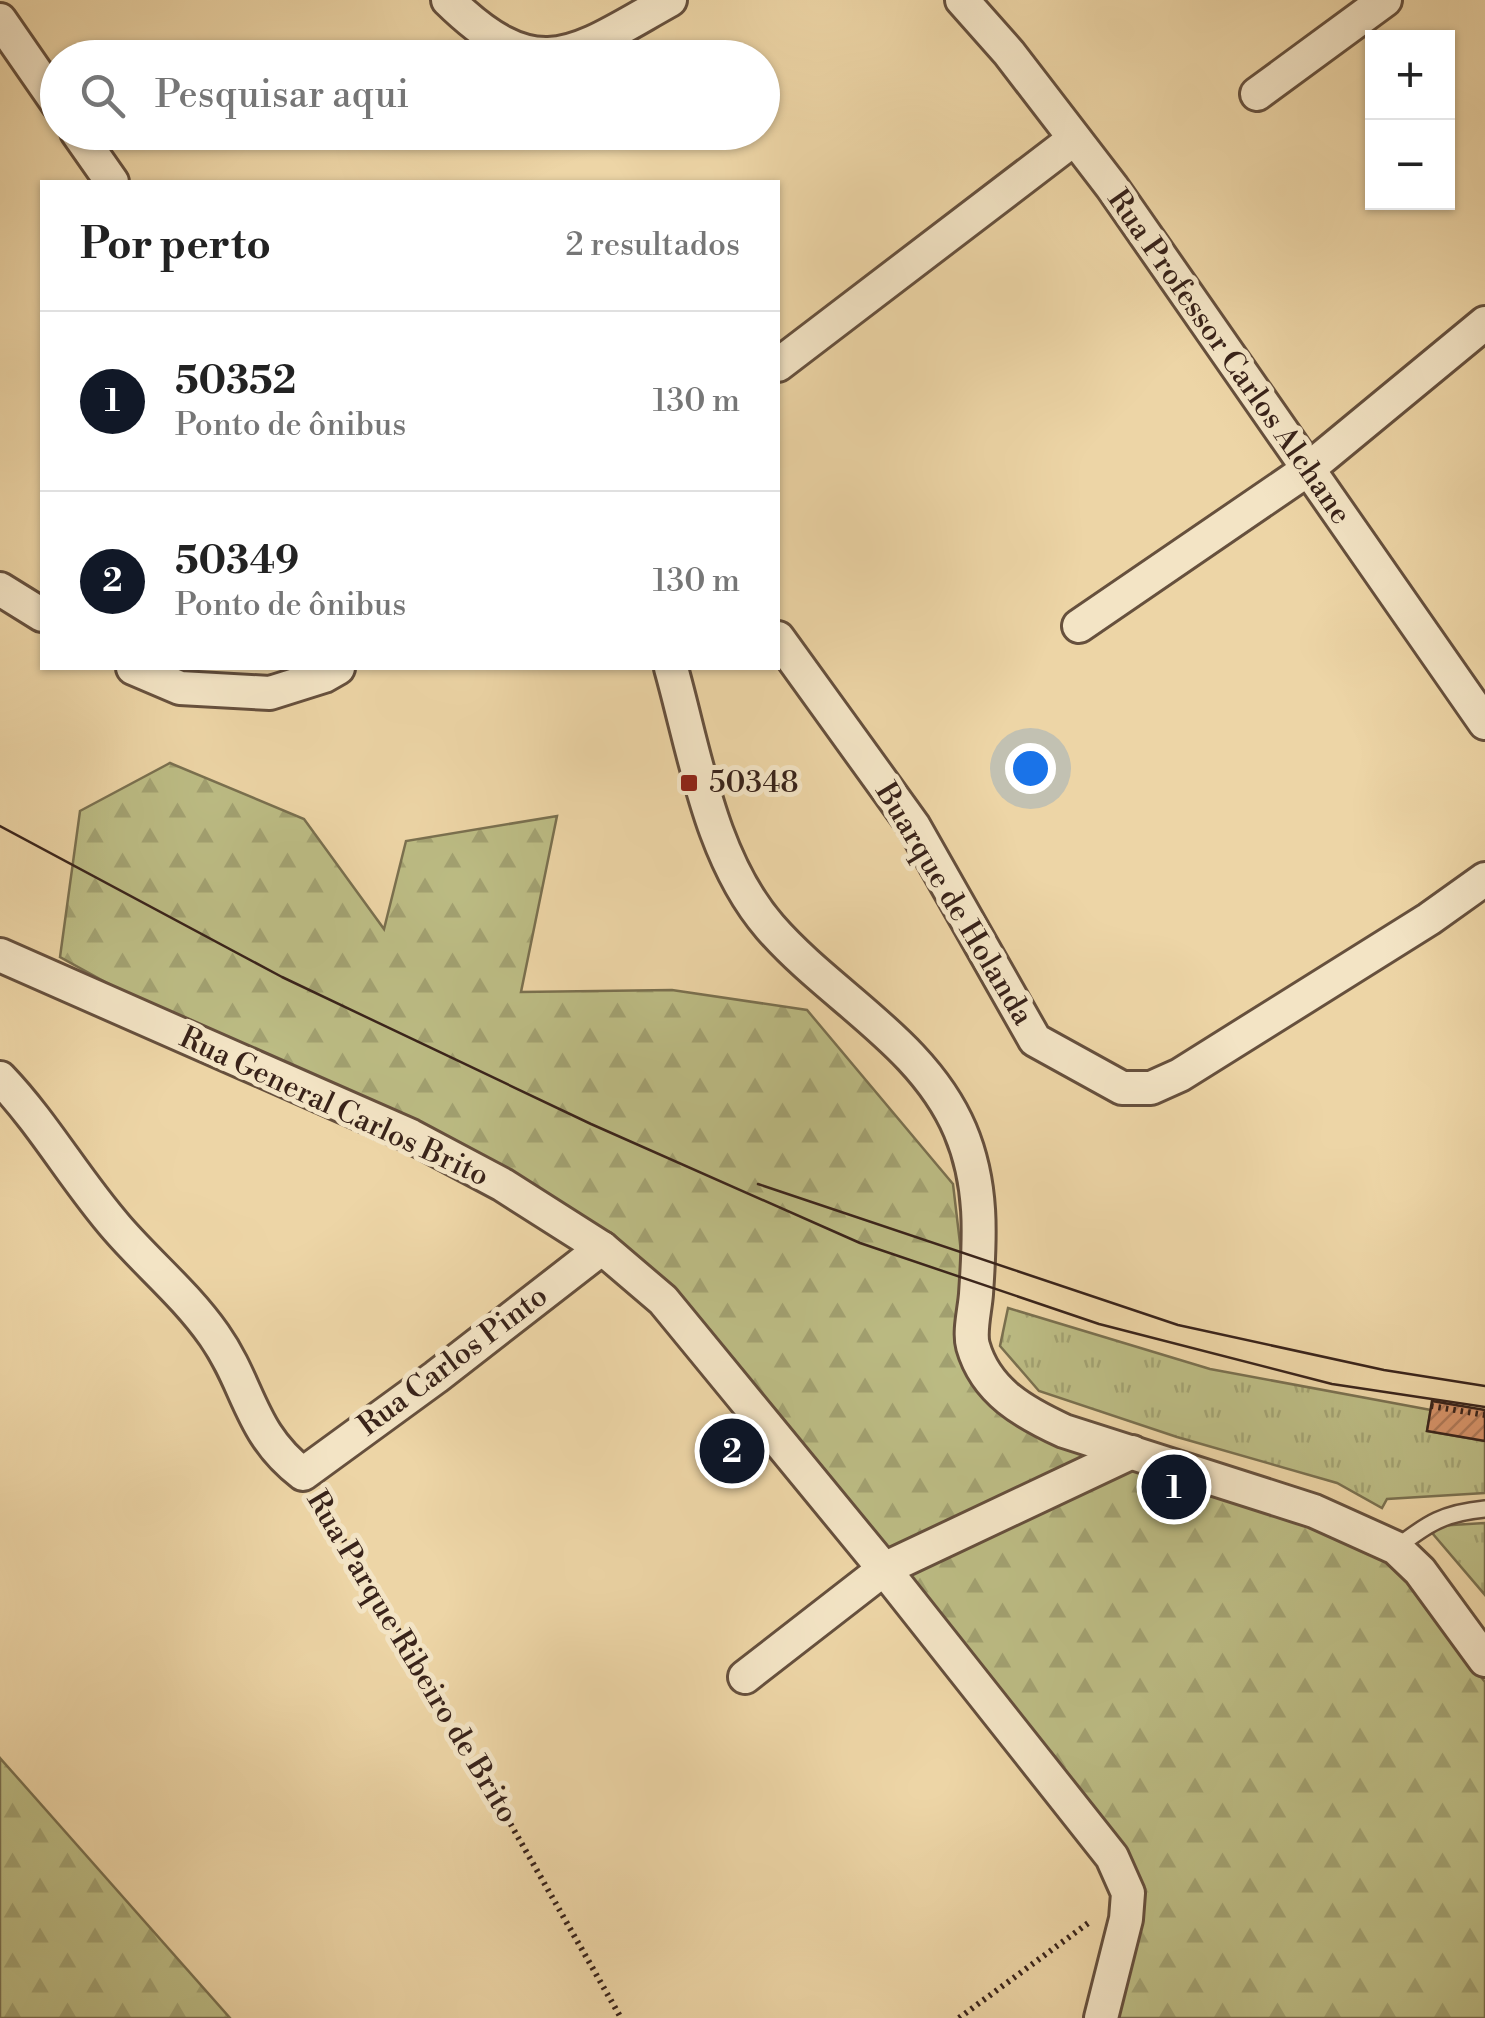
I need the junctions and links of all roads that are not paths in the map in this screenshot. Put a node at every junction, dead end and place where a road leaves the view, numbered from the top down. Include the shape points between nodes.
1 (448, 0) edge
2 (670, 0) edge
3 (962, 0) edge
4 (1385, 0) edge
5 (0, 20) edge
6 (500, 40) edge
7 (597, 40) edge
8 (40, 78) edge
9 (1257, 94) dead end
10 (1074, 139) junction
11 (90, 150) edge
12 (111, 180) edge
13 (1485, 323) edge
14 (780, 364) edge
15 (1306, 470) junction
16 (0, 589) edge
17 (40, 614) edge
18 (1079, 626) dead end
19 (780, 641) edge
20 (138, 670) edge
21 (334, 670) edge
22 (672, 670) edge
23 (1485, 723) edge
24 (1485, 879) edge
25 (0, 955) edge
26 (0, 1078) edge
27 (602, 1248) junction
28 (1132, 1452) junction
29 (304, 1474) joint
30 (1485, 1509) edge
31 (1396, 1548) junction
32 (884, 1569) junction
33 (1485, 1660) edge
34 (745, 1678) dead end
35 (1100, 2018) edge

1 - 6 street
2 - 7 street
3 - 10 street, Rua Professor Carlos Alchane
4 - 9 street
5 - 8 street
10 - 14 street
10 - 15 street, Rua Professor Carlos Alchane
11 - 12 street
13 - 15 street
15 - 18 street
15 - 23 street, Rua Professor Carlos Alchane
16 - 17 street
19 - 24 street, Buarque de Holanda via 913,825 1034,1040 1122,1088 1151,1088 1180,1076
20 - 21 street via 180,688 270,692
22 - 28 street via 736,878 808,967 918,1064 960,1130 978,1182 972,1344 989,1380 1028,1414
25 - 27 street, Rua General Carlos Brito via 411,1136
26 - 29 street, Rua Parque Ribeiro de Brito via 120,1232 206,1323 266,1437
27 - 29 street, Rua Carlos Pinto
27 - 32 street, Rua General Carlos Brito via 663,1300
28 - 31 street via 1314,1511
28 - 32 street
30 - 31 lane via 1438,1518
31 - 33 street
32 - 34 street
32 - 35 street via 1112,1858 1128,1893

